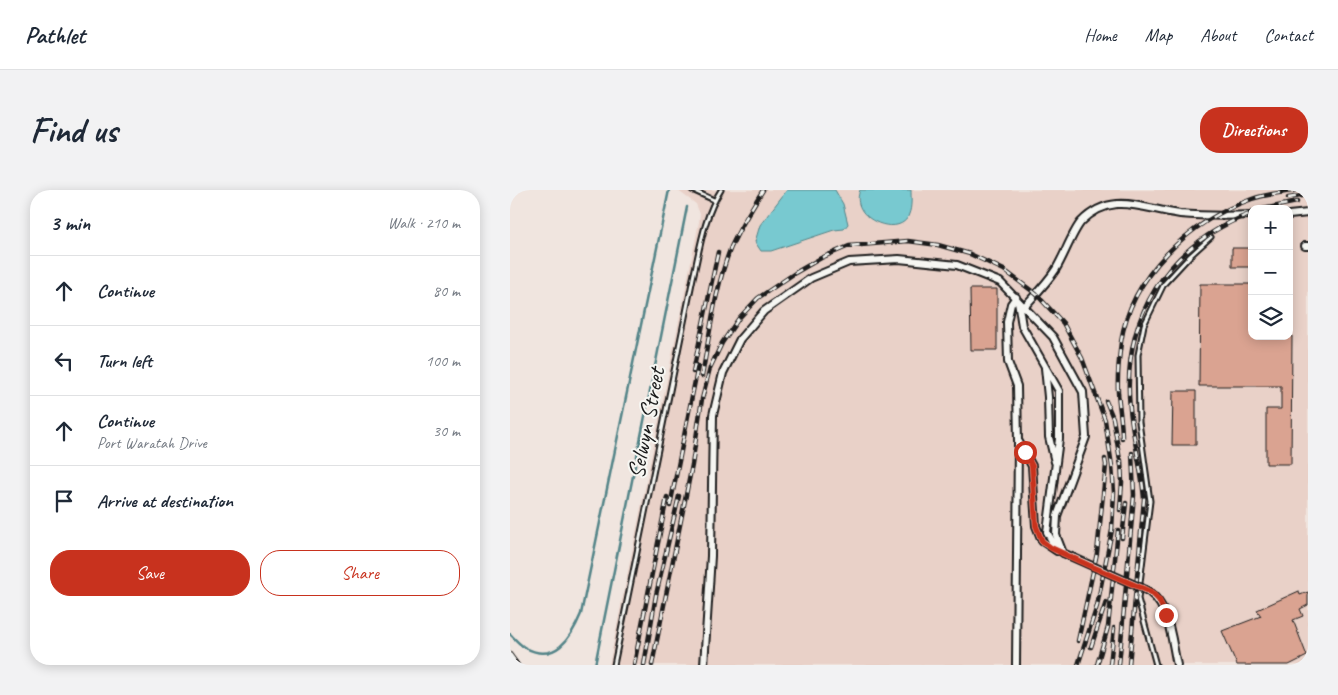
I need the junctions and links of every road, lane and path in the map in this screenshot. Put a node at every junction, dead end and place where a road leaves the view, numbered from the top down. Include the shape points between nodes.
1 (692, 190) edge
2 (721, 190) edge
3 (714, 200) junction
4 (1308, 213) edge
5 (1293, 215) edge
6 (1248, 216) edge
7 (1211, 237) dead end
8 (1017, 299) junction
9 (1024, 307) junction
10 (1044, 365) junction
11 (1018, 442) junction
12 (1056, 466) junction
13 (1060, 552) junction
14 (614, 665) edge
15 (704, 665) edge
16 (1016, 665) edge
17 (1156, 665) edge
18 (1177, 665) edge

1 - 3 lane
2 - 3 lane, Selwyn Street
3 - 14 lane, Selwyn Street via 693,278
4 - 5 street
6 - 9 street via 1174,213 1126,201 1106,204 1080,223 1055,270
7 - 17 lane via 1164,284 1144,325 1138,355 1139,422 1150,501 1138,599
8 - 9 street
8 - 10 street via 1022,326
8 - 11 street via 1011,304 1007,322 1008,362 1017,386
8 - 15 street via 1000,282 957,264 899,259 849,262 811,278 764,311 740,339 723,373 713,415 711,556
9 - 13 street via 1053,337 1083,392 1086,438 1057,516 1056,535
10 - 12 street via 1049,437
10 - 12 street via 1059,391
11 - 13 street via 1032,466 1036,526 1042,541
11 - 16 street
12 - 13 street via 1047,532
13 - 18 street, bridge via 1151,592 1166,615

